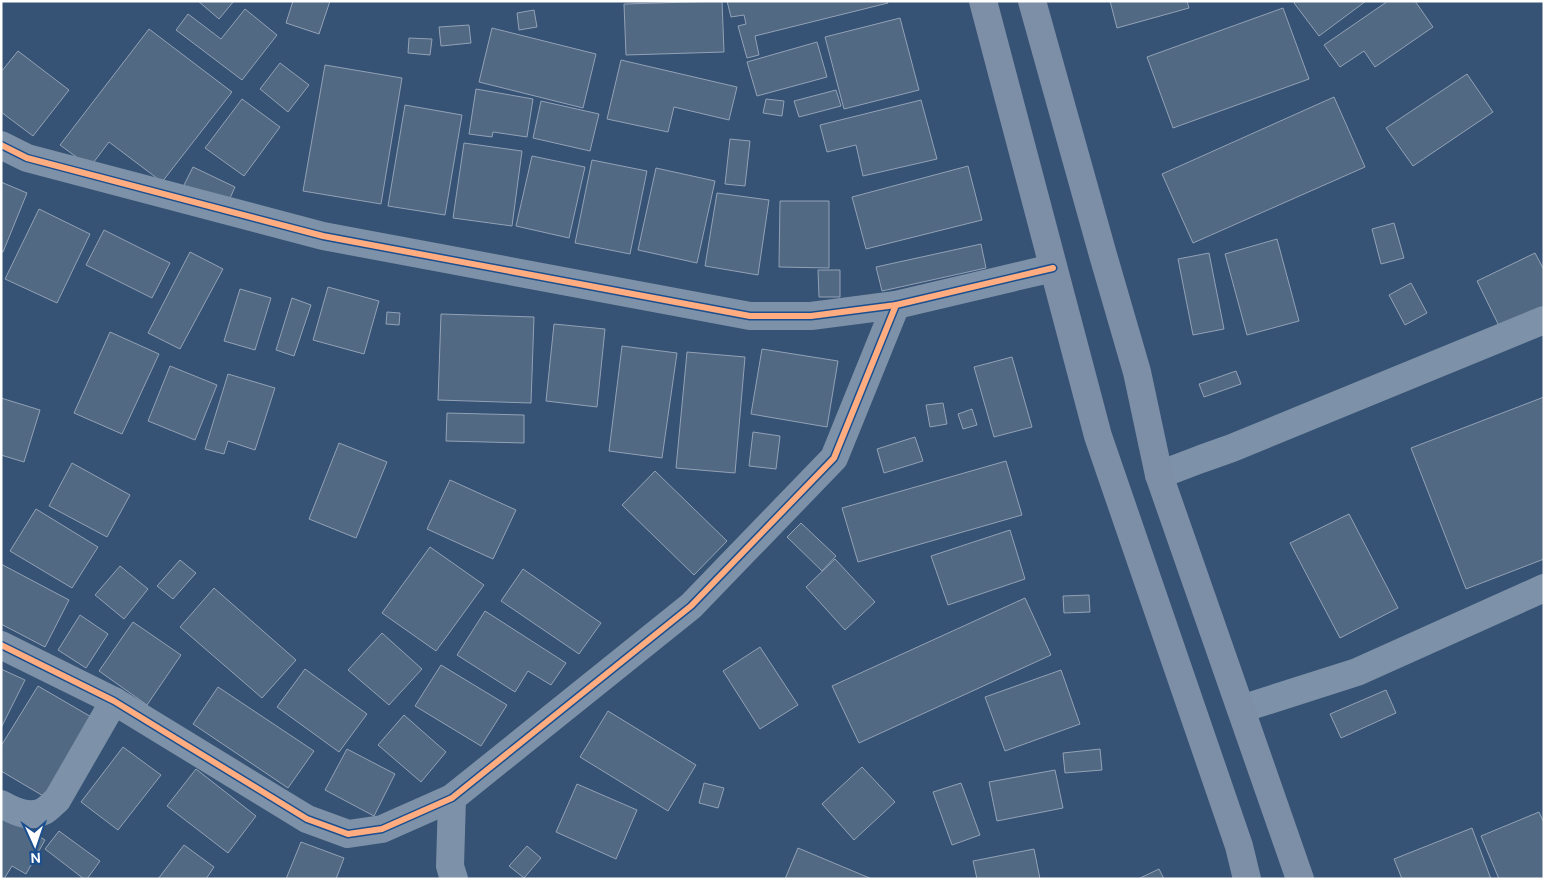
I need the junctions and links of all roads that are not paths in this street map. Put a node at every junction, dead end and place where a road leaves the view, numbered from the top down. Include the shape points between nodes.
1 (983, 1) edge
2 (1032, 1) edge
3 (1, 145) edge
4 (1053, 268) junction
5 (896, 304) junction
6 (1544, 320) edge
7 (1159, 475) junction
8 (1544, 588) edge
9 (1, 645) edge
10 (114, 701) junction
11 (1241, 709) junction
12 (452, 798) junction
13 (1, 804) edge
14 (454, 879) edge
15 (1248, 879) edge
16 (1300, 879) edge

1 - 4 main road
2 - 7 main road via 1137,372
3 - 5 street via 27,158 323,236 750,316 811,316
4 - 5 street
4 - 15 main road via 1098,436
5 - 12 street via 834,458 691,606
6 - 7 street
7 - 11 main road
8 - 11 street via 1357,672
9 - 10 street
10 - 12 street via 307,819 348,834 382,829
10 - 13 street via 57,800 44,811 30,814
11 - 16 main road
12 - 14 street via 450,866

